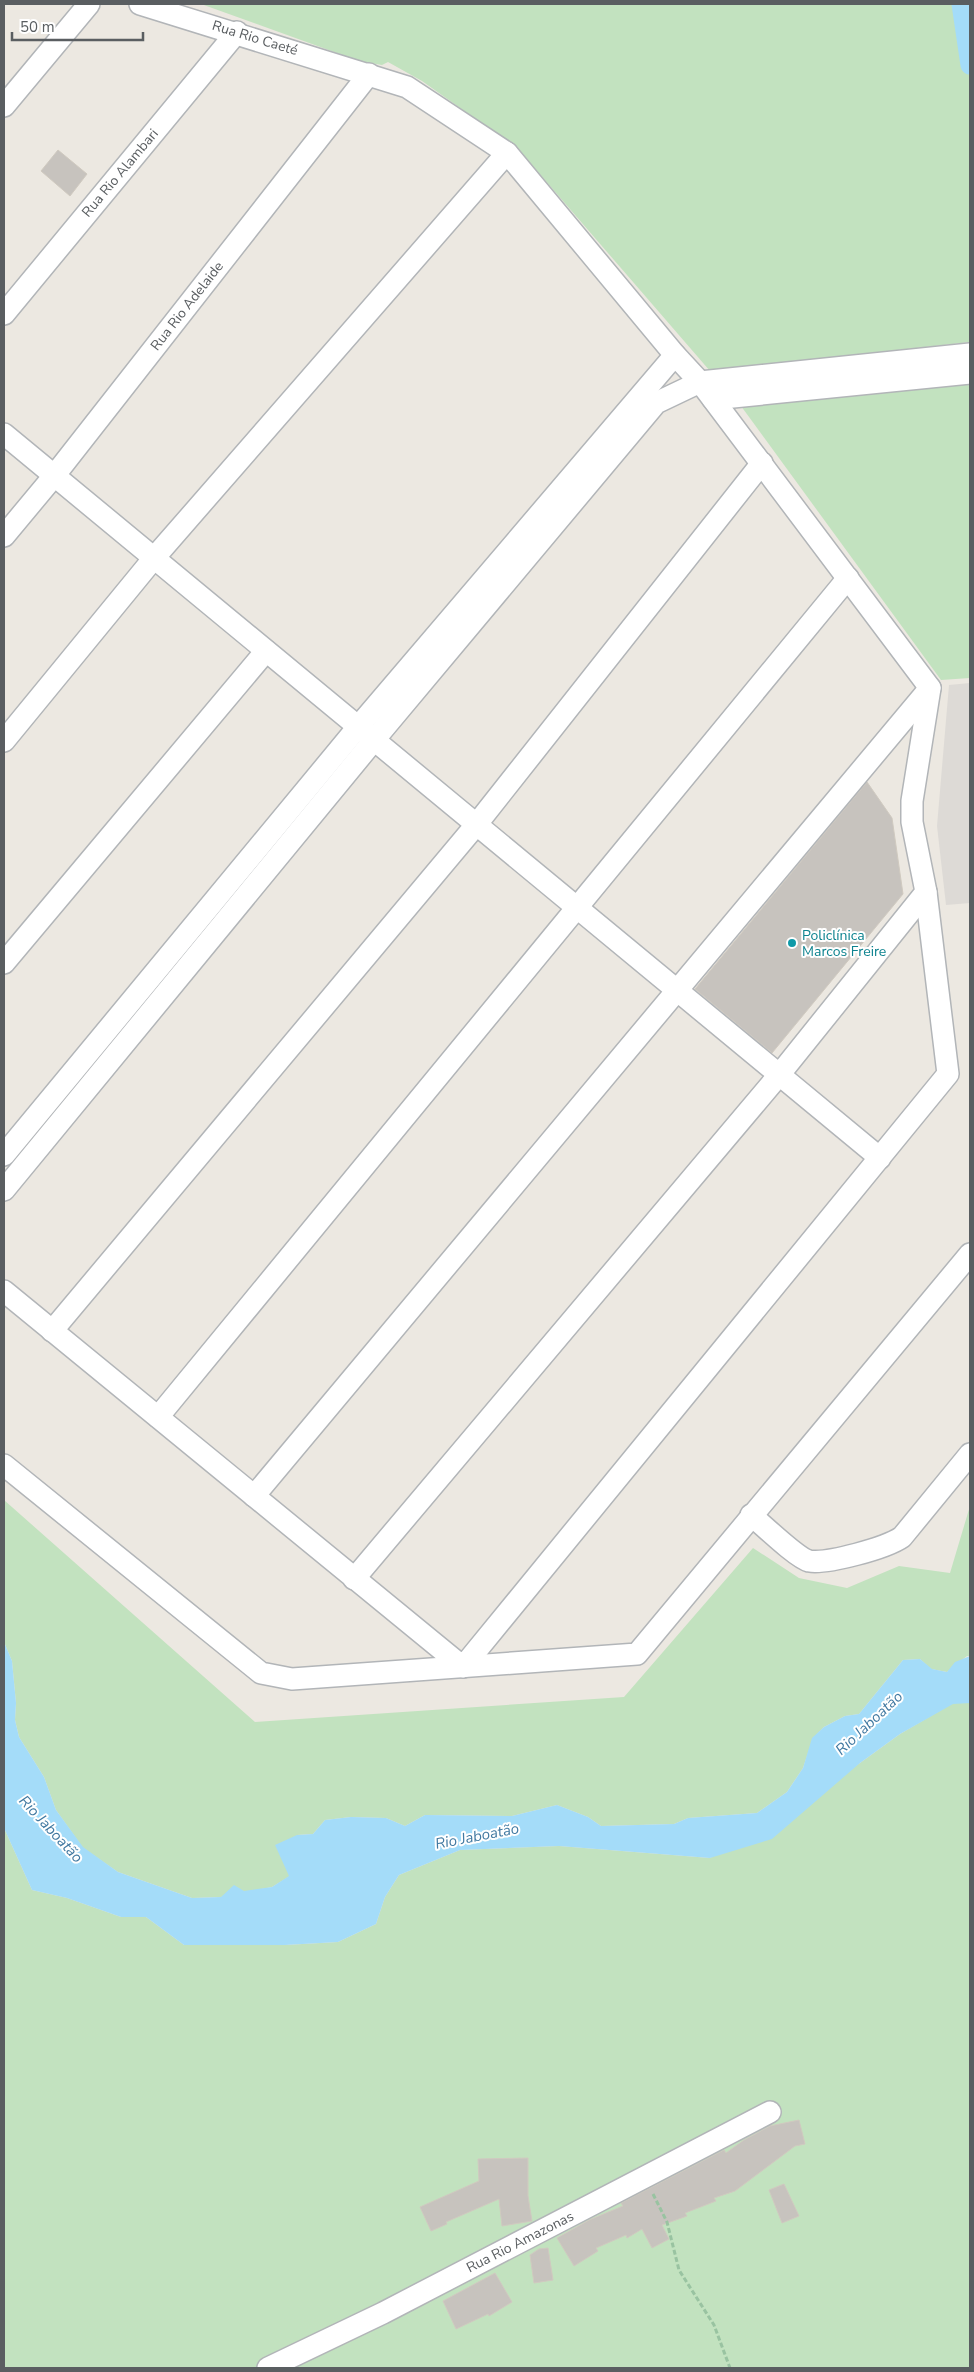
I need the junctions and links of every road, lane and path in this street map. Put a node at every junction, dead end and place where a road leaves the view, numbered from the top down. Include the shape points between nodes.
1 (89, 4) edge
2 (140, 4) edge
3 (237, 32) junction
4 (368, 74) junction
5 (4, 106) edge
6 (507, 153) junction
7 (4, 314) edge
8 (970, 354) edge
9 (674, 355) junction
10 (970, 373) edge
11 (700, 382) junction
12 (714, 399) junction
13 (4, 434) edge
14 (762, 463) junction
15 (54, 476) junction
16 (4, 536) edge
17 (154, 558) junction
18 (848, 578) junction
19 (266, 651) junction
20 (930, 688) junction
21 (366, 734) junction
22 (4, 741) edge
23 (476, 825) junction
24 (926, 892) junction
25 (576, 908) junction
26 (4, 963) edge
27 (677, 991) junction
28 (780, 1075) junction
29 (4, 1155) edge
30 (880, 1158) junction
31 (4, 1190) edge
32 (970, 1254) edge
33 (4, 1291) edge
34 (52, 1331) junction
35 (158, 1417) junction
36 (970, 1454) edge
37 (4, 1464) edge
38 (254, 1496) junction
39 (752, 1515) junction
40 (354, 1579) junction
41 (463, 1668) junction
42 (770, 2112) dead end
43 (644, 2179) junction
44 (268, 2368) edge
45 (730, 2368) edge

1 - 5 street
2 - 3 street, Rua Rio Caeté
3 - 4 street, Rua Rio Caeté
3 - 7 street, Rua Rio Alambari
4 - 6 street, Rua Rio Caeté via 407,87
4 - 15 street, Rua Rio Adelaide
6 - 9 street, Rua Rio Caeté
6 - 17 street
8 - 11 street
9 - 11 street, Rua Rio Caeté
9 - 21 street
10 - 12 street
11 - 12 street, Rua Rio Caeté
11 - 21 street via 656,403
12 - 14 street, Rua Rio Caeté
13 - 15 street
14 - 18 street, Rua Rio Caeté
14 - 23 street
15 - 16 street, Rua Rio Adelaide
15 - 17 street
17 - 19 street
17 - 22 street
18 - 20 street, Rua Rio Caeté
18 - 25 street
19 - 21 street
19 - 26 street
20 - 24 street via 912,801 912,822
20 - 27 street
21 - 23 street
21 - 29 street
21 - 31 street
23 - 25 street
23 - 34 street
24 - 28 street
24 - 30 street via 948,1074
25 - 27 street
25 - 35 street
27 - 28 street
27 - 38 street
28 - 30 street
28 - 40 street
30 - 41 street
32 - 39 street
33 - 34 street
34 - 35 street
35 - 38 street
36 - 39 street via 902,1537 891,1545 808,1561
37 - 41 street via 260,1673 292,1679
38 - 40 street
39 - 41 street via 637,1654
40 - 41 street
42 - 43 street, Rua Rio Amazonas
43 - 44 street, Rua Rio Amazonas via 383,2313
43 - 45 path via 667,2222 679,2270 714,2325

